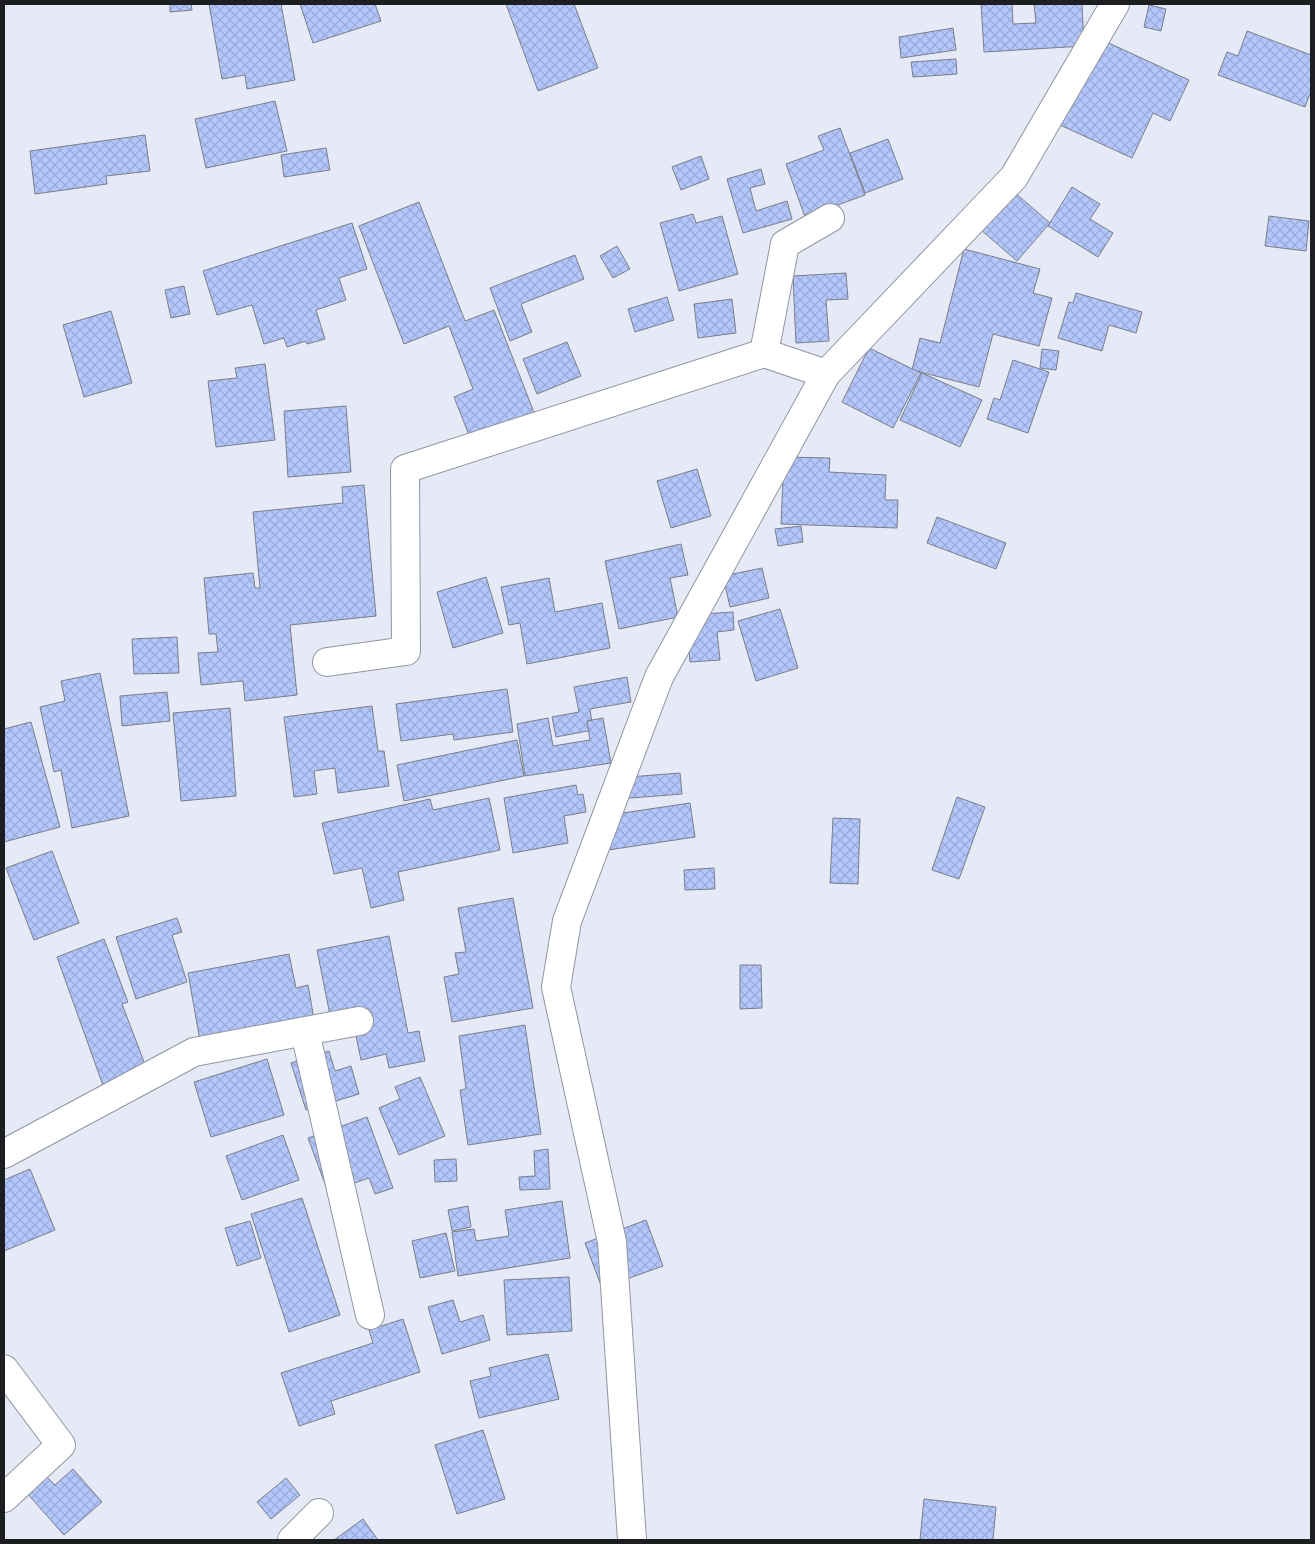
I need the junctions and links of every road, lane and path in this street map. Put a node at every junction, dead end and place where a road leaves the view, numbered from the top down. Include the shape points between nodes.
1 (1115, 4) edge
2 (830, 218) dead end
3 (764, 353) junction
4 (826, 374) junction
5 (327, 662) dead end
6 (359, 1021) dead end
7 (304, 1032) junction
8 (4, 1154) edge
9 (370, 1315) dead end
10 (4, 1369) edge
11 (4, 1498) edge
12 (319, 1513) dead end
13 (292, 1540) edge
14 (632, 1540) edge

1 - 4 street via 1014,177
2 - 3 street via 786,244
3 - 4 street
3 - 5 street via 405,469 406,651
4 - 14 street via 659,677 567,922 556,986 612,1242
6 - 7 street
7 - 8 street via 194,1052
7 - 9 street
10 - 11 street via 61,1445
12 - 13 street

